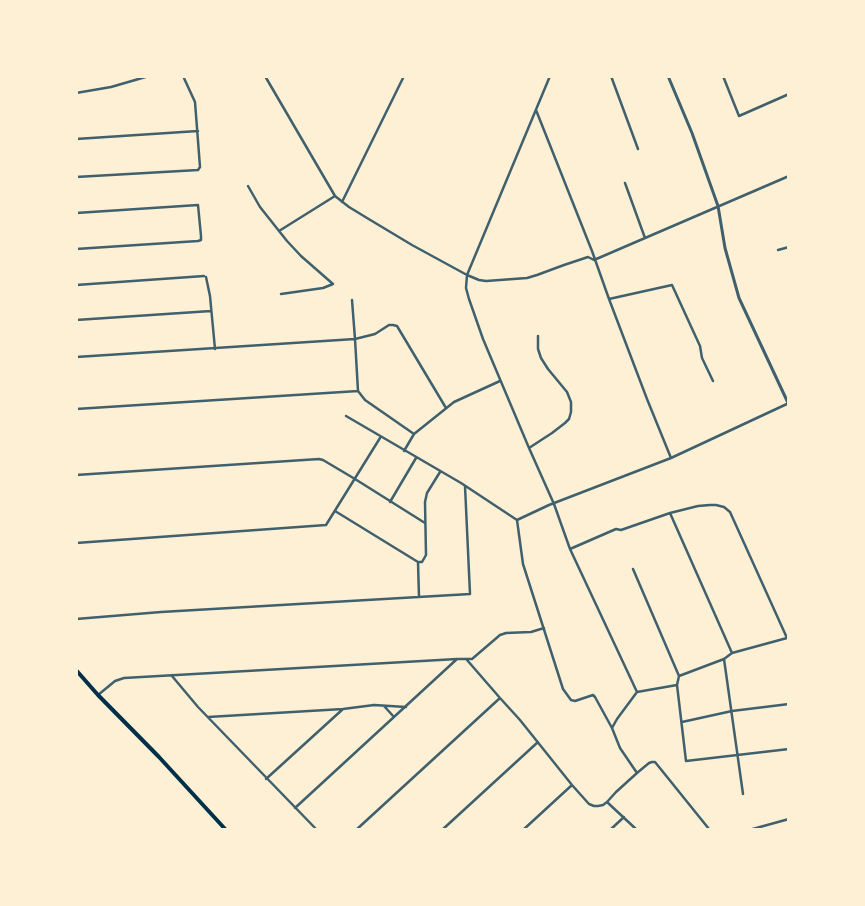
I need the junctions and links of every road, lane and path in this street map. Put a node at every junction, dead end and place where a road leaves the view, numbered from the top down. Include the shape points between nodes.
1 (149, 76) edge
2 (183, 76) edge
3 (265, 76) edge
4 (404, 76) edge
5 (550, 76) edge
6 (611, 76) edge
7 (668, 76) edge
8 (723, 76) edge
9 (76, 94) edge
10 (789, 94) edge
11 (536, 110) junction
12 (198, 131) junction
13 (76, 140) edge
14 (638, 149) dead end
15 (789, 176) edge
16 (76, 178) edge
17 (625, 183) dead end
18 (248, 186) dead end
19 (335, 196) junction
20 (342, 202) junction
21 (718, 206) junction
22 (76, 213) edge
23 (279, 231) junction
24 (645, 238) junction
25 (789, 247) edge
26 (76, 249) edge
27 (778, 250) dead end
28 (594, 260) junction
29 (467, 275) junction
30 (76, 285) edge
31 (281, 294) dead end
32 (609, 299) junction
33 (352, 300) dead end
34 (211, 311) junction
35 (76, 320) edge
36 (538, 336) dead end
37 (355, 339) junction
38 (215, 349) junction
39 (76, 357) edge
40 (713, 381) dead end
41 (500, 382) junction
42 (358, 391) junction
43 (789, 404) edge
44 (446, 408) junction
45 (76, 409) edge
46 (346, 416) dead end
47 (414, 434) junction
48 (380, 437) junction
49 (529, 448) junction
50 (404, 451) junction
51 (416, 458) junction
52 (671, 458) junction
53 (440, 472) junction
54 (76, 475) edge
55 (355, 479) junction
56 (465, 486) junction
57 (390, 502) junction
58 (554, 504) junction
59 (335, 511) junction
60 (670, 513) junction
61 (517, 520) junction
62 (425, 523) junction
63 (76, 543) edge
64 (570, 549) junction
65 (418, 562) junction
66 (633, 569) dead end
67 (419, 597) junction
68 (76, 619) edge
69 (544, 628) junction
70 (788, 638) edge
71 (732, 654) junction
72 (457, 659) junction
73 (466, 659) junction
74 (724, 660) junction
75 (76, 670) edge
76 (172, 675) junction
77 (679, 676) junction
78 (677, 685) junction
79 (637, 692) junction
80 (98, 695) junction
81 (500, 698) junction
82 (789, 704) edge
83 (383, 705) junction
84 (406, 707) junction
85 (343, 708) junction
86 (732, 711) junction
87 (208, 717) junction
88 (395, 717) junction
89 (682, 722) junction
90 (612, 728) junction
91 (538, 742) junction
92 (789, 750) edge
93 (738, 755) junction
94 (637, 773) junction
95 (266, 779) junction
96 (572, 785) junction
97 (743, 794) dead end
98 (607, 802) junction
99 (296, 808) junction
100 (624, 817) junction
101 (789, 819) edge
102 (709, 829) edge
103 (226, 830) edge
104 (317, 830) edge
105 (356, 830) edge
106 (442, 830) edge
107 (523, 830) edge
108 (610, 830) edge
109 (637, 830) edge
110 (748, 830) edge

1 - 9 street
2 - 12 street via 194,98
3 - 19 street
4 - 20 street
5 - 11 street
6 - 14 street
7 - 21 street
8 - 10 street via 739,116
11 - 28 street
11 - 29 street
12 - 13 street
12 - 16 street via 198,170
15 - 21 street
17 - 24 street
18 - 23 street
19 - 20 street
19 - 23 street
20 - 29 street
21 - 24 street
21 - 43 street via 725,248 739,298
22 - 26 street via 198,205 201,236 198,241
23 - 31 street via 300,256 333,284
24 - 28 street
25 - 27 street
28 - 29 street via 588,257 527,278 486,281
28 - 32 street
29 - 41 street via 468,299
30 - 34 street via 205,277
32 - 40 street via 672,285
32 - 52 street
33 - 37 street
34 - 35 street
34 - 38 street
36 - 49 street via 541,358 567,392 571,412 565,423
37 - 38 street
37 - 42 street
37 - 44 street via 375,334 389,325 397,326
38 - 39 street
41 - 44 street
41 - 49 street
42 - 45 street
42 - 47 street via 365,400
43 - 52 street
44 - 47 street
46 - 48 street
47 - 50 street
48 - 50 street
48 - 55 street
49 - 58 street
50 - 51 street
51 - 53 street
51 - 57 street
52 - 58 street
53 - 56 street
53 - 62 street via 427,493
54 - 55 street via 320,459
55 - 57 street
55 - 59 street
56 - 61 street
56 - 67 street via 470,594
57 - 62 street
58 - 61 street
58 - 64 street
59 - 63 street via 326,525
59 - 65 street
60 - 64 street via 616,529
60 - 70 street via 710,505 724,507 730,512
60 - 71 street
61 - 69 street via 523,564
62 - 65 street via 426,555 422,562
64 - 79 street
65 - 67 street
66 - 77 street
67 - 68 street
69 - 73 street via 500,635 472,659
69 - 90 street via 563,688 575,701 595,696
70 - 71 street
71 - 74 street
72 - 73 street
72 - 76 street
72 - 84 street
73 - 81 street
74 - 77 street
74 - 86 street
75 - 80 main road
76 - 80 street via 124,678
76 - 87 street
77 - 78 street
78 - 79 street
78 - 89 street
79 - 90 street
80 - 103 main road
81 - 91 street
81 - 105 street
82 - 86 street
83 - 84 street
83 - 85 street
83 - 88 street
84 - 88 street
85 - 87 street
85 - 95 street
86 - 89 street
86 - 93 street
87 - 95 street
88 - 99 street
89 - 93 street via 686,761
90 - 94 street via 620,748
91 - 96 street
91 - 106 street
92 - 93 street
93 - 97 street
94 - 98 street
94 - 102 street via 655,762
95 - 99 street
96 - 98 street via 589,804 603,805
96 - 107 street
98 - 100 street
99 - 104 street
100 - 108 street
100 - 109 street
101 - 110 street

